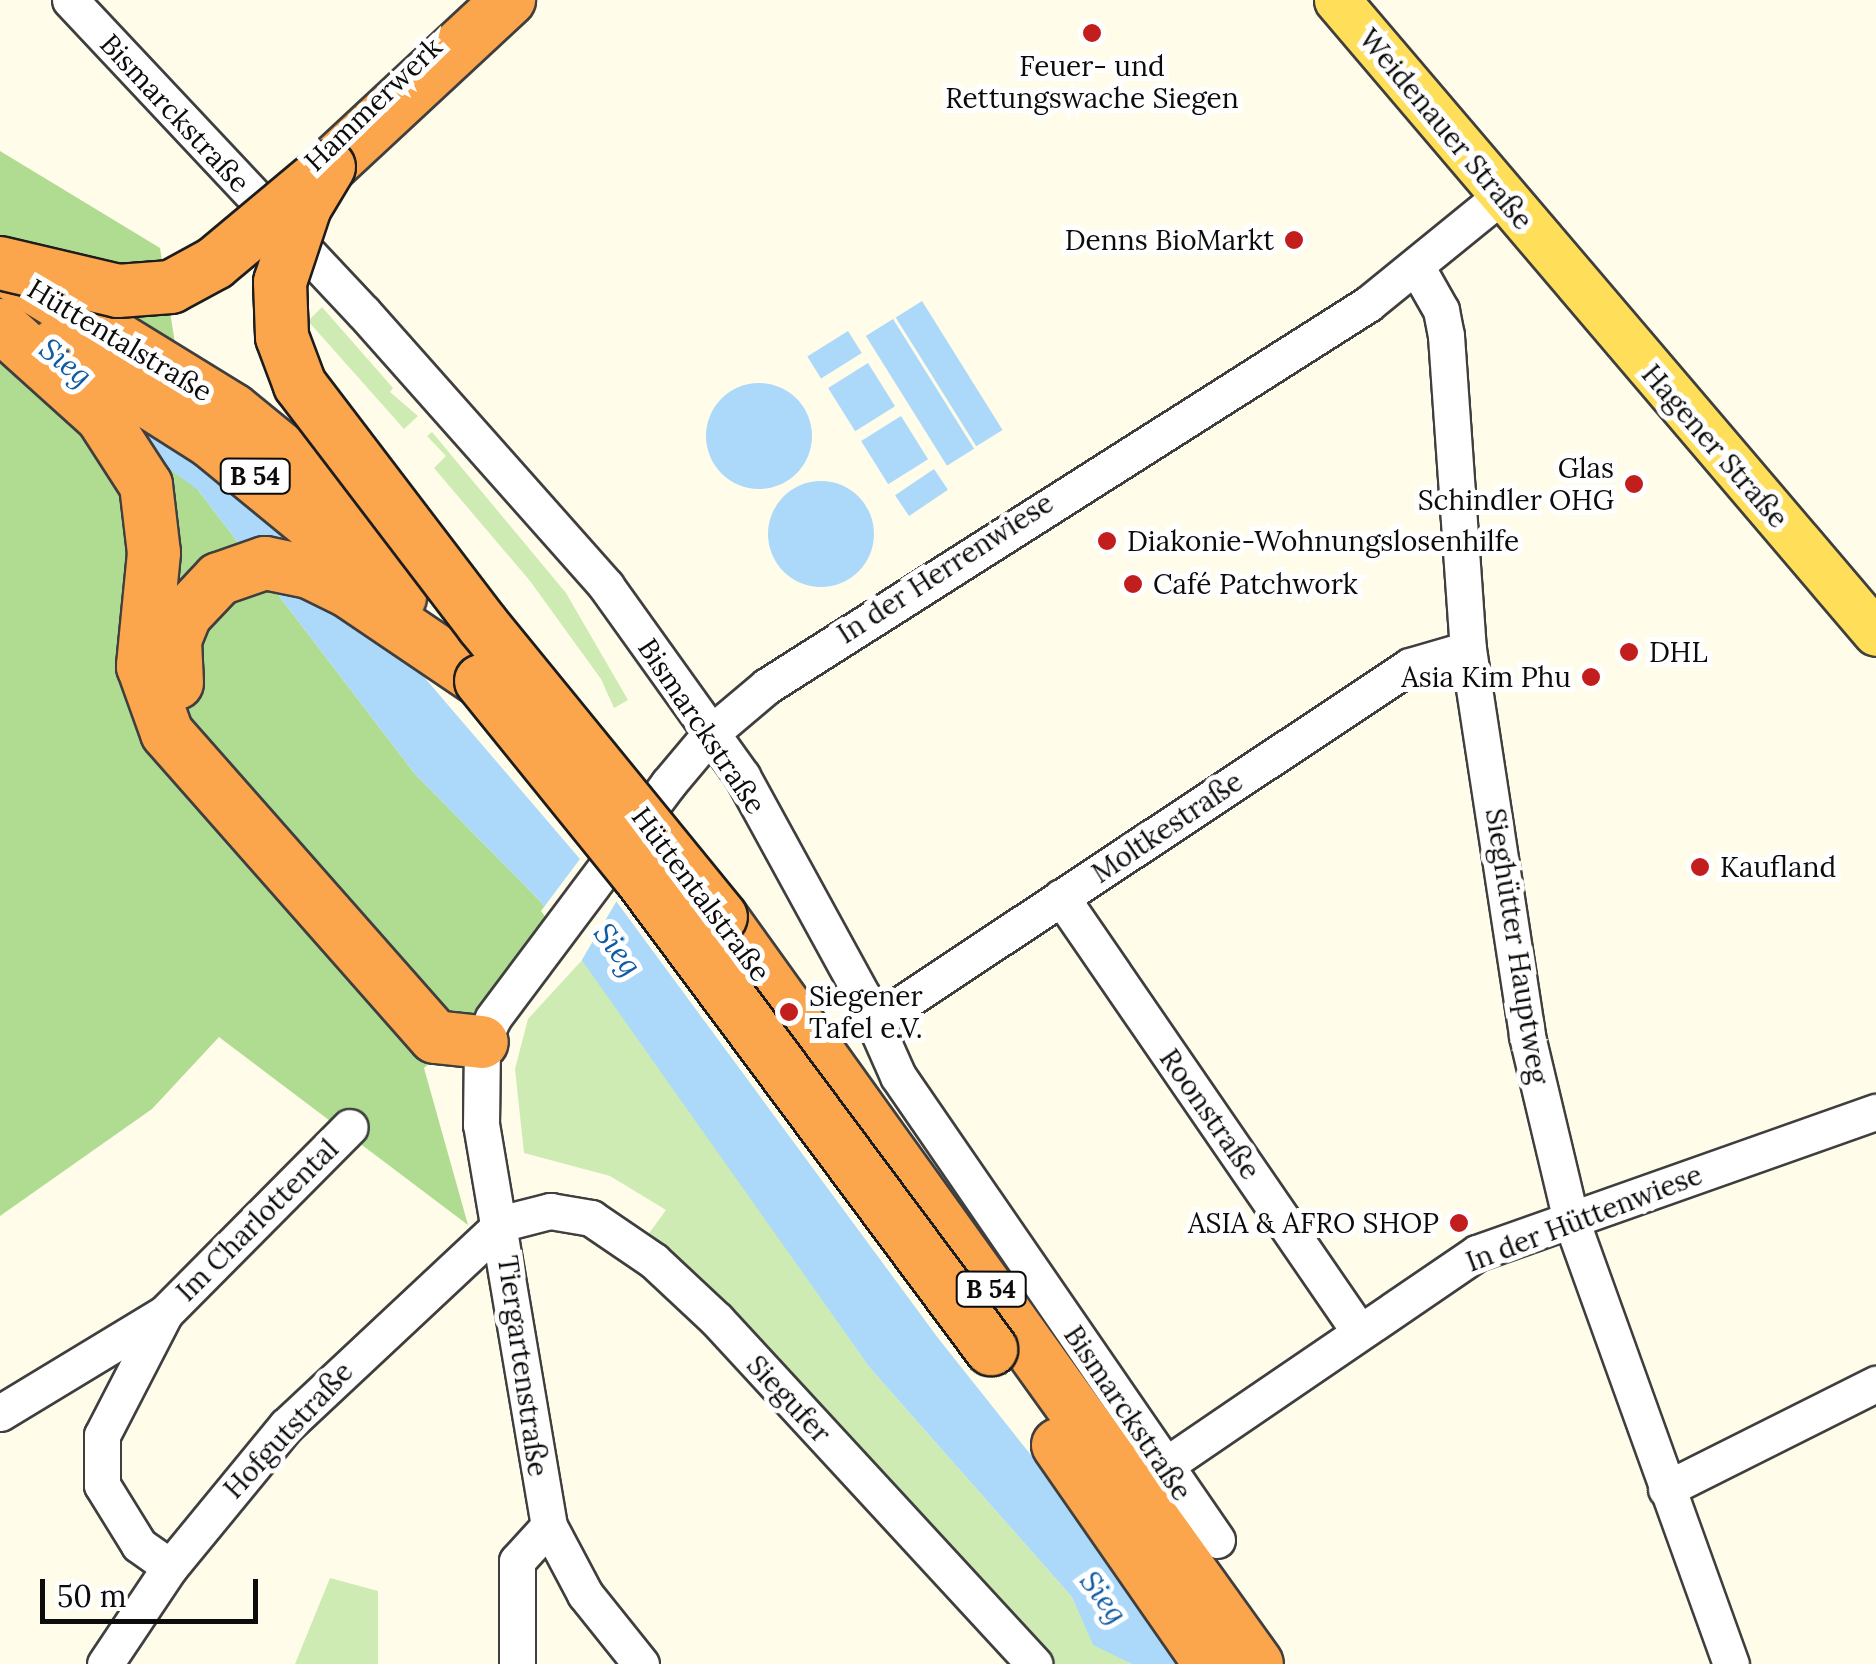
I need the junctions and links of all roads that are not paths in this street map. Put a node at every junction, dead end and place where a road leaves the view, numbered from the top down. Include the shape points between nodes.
1 (70, 0) edge
2 (482, 0) edge
3 (509, 0) edge
4 (1337, 0) edge
5 (329, 167) junction
6 (1502, 195) junction
7 (264, 208) junction
8 (1555, 258) joint
9 (0, 265) edge
10 (1416, 266) junction
11 (0, 310) edge
12 (0, 326) edge
13 (168, 600) junction
14 (482, 624) junction
15 (1876, 633) edge
16 (1468, 649) junction
17 (481, 680) junction
18 (710, 734) junction
19 (1061, 897) junction
20 (874, 1022) junction
21 (482, 1042) junction
22 (1876, 1112) edge
23 (350, 1126) dead end
24 (1570, 1217) junction
25 (503, 1223) junction
26 (165, 1313) junction
27 (1359, 1331) junction
28 (1876, 1384) edge
29 (0, 1413) edge
30 (1163, 1467) junction
31 (1666, 1488) junction
32 (549, 1526) junction
33 (1217, 1540) dead end
34 (170, 1567) junction
35 (105, 1664) edge
36 (517, 1664) edge
37 (641, 1664) edge
38 (1034, 1664) edge
39 (1210, 1664) edge
40 (1258, 1664) edge
41 (1731, 1664) edge

1 - 7 street, Bismarckstraße
2 - 7 street, Hammerwerk
3 - 5 highway
4 - 6 main road, Weidenauer Straße
5 - 9 highway, bridge via 215,264 171,287 118,291
5 - 14 highway, bridge via 305,206 280,282 290,363 315,410
6 - 8 main road, Weidenauer Straße
6 - 10 street, In der Herrenwiese
7 - 18 street, Bismarckstraße via 574,547
8 - 15 main road, Hagener Straße
9 - 14 highway, Hüttentalstraße / B 54, bridge via 233,410 339,490
10 - 16 street, Sieghütter Hauptweg via 1437,300 1446,336
10 - 18 street, In der Herrenwiese via 1368,304 848,630
11 - 17 highway, Hüttentalstraße / B 54 via 240,464 373,572
12 - 13 highway via 102,417 136,462
13 - 17 highway via 265,563 284,565 348,591
13 - 21 highway via 143,666 167,733 435,1037
14 - 40 highway, Hüttentalstraße / B 54, bridge via 733,933
16 - 19 street, Moltkestraße via 1410,666
16 - 24 street, Sieghütter Hauptweg via 1527,1036
17 - 39 highway, Hüttentalstraße / B 54, bridge via 879,1192
18 - 20 street, Bismarckstraße via 742,776
18 - 21 street, In der Herrenwiese, bridge via 526,972
19 - 20 street, Moltkestraße
19 - 27 street, Roonstraße
20 - 30 street, Bismarckstraße via 898,1076
21 - 25 street, Tiergartenstraße via 482,1125
22 - 24 street, In der Hüttenwiese
23 - 26 street, Im Charlottental
24 - 27 street, In der Hüttenwiese via 1477,1253
24 - 31 street, Sieghütter Hauptweg
25 - 32 street, Tiergartenstraße
25 - 34 street, Hofgutstraße via 286,1426
25 - 38 street, Siegufer via 569,1212 638,1247 716,1320
26 - 29 street, Im Charlottental
26 - 34 street, Im Charlottental via 102,1435 102,1485 139,1545
27 - 30 street, In der Hüttenwiese
28 - 31 street
30 - 33 street, Bismarckstraße
31 - 41 street, Sieghütter Hauptweg
32 - 36 street via 517,1561
32 - 37 street, Tiergartenstraße via 584,1594
34 - 35 street, Hofgutstraße

